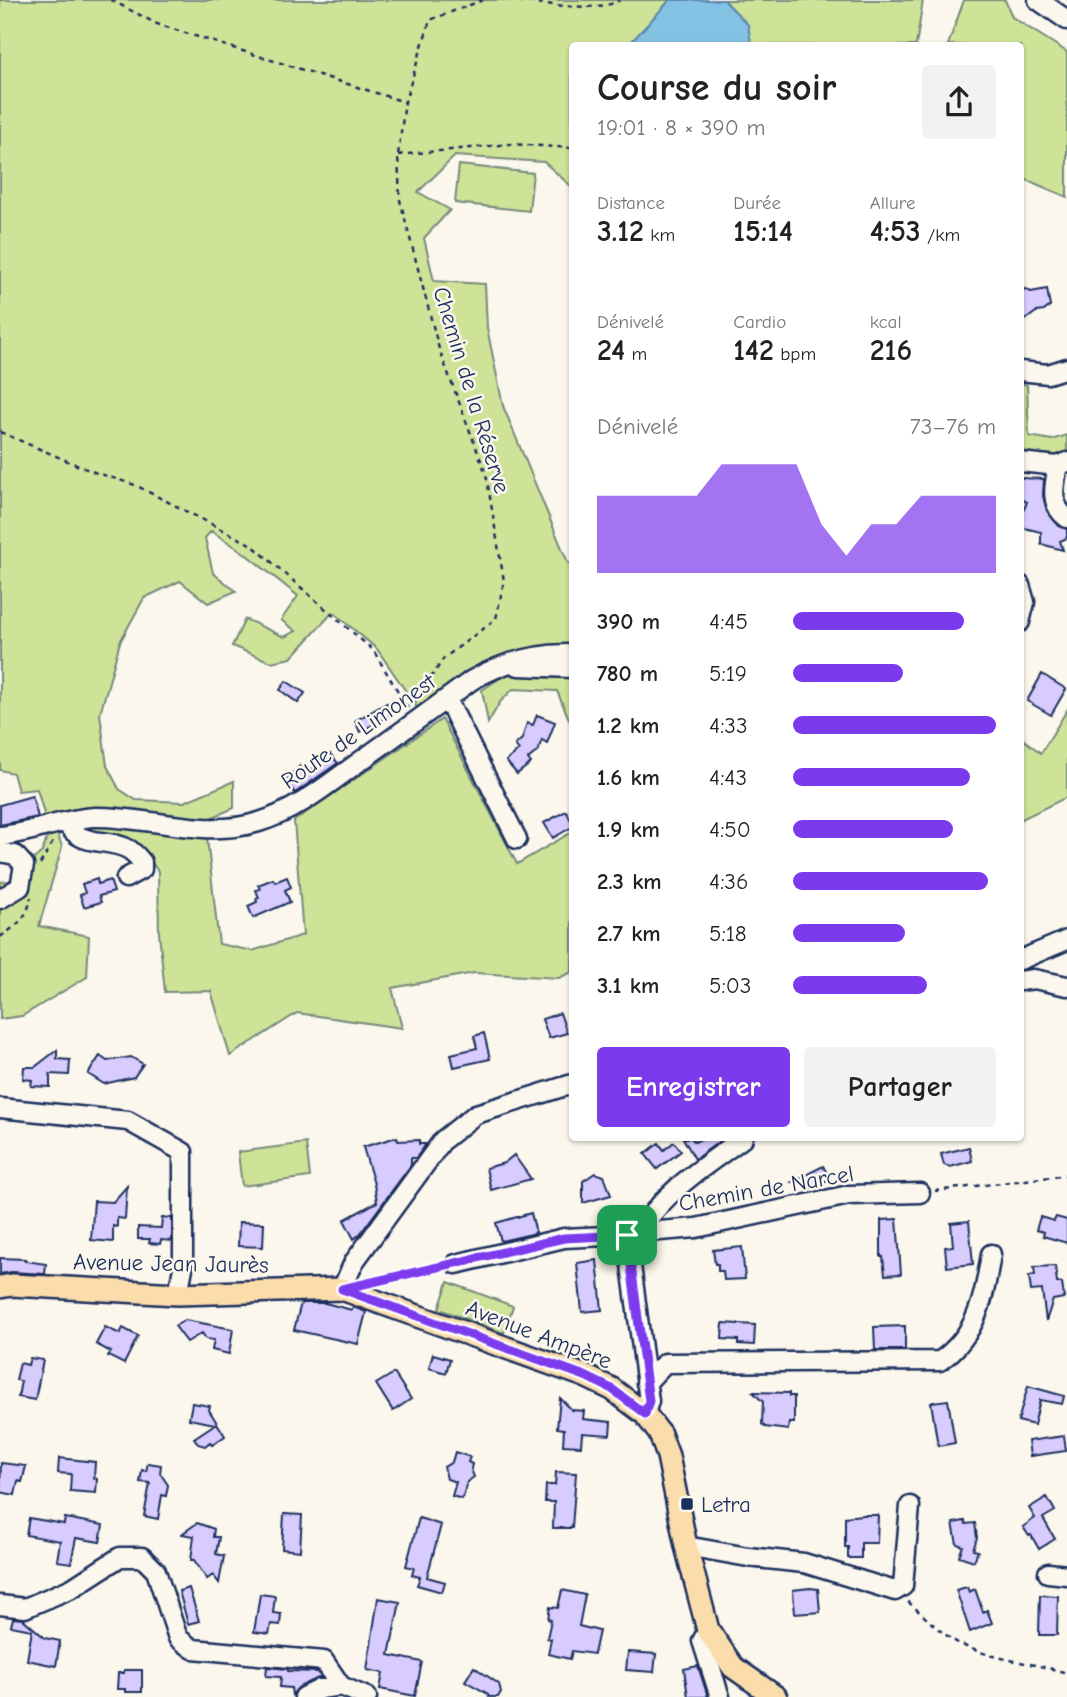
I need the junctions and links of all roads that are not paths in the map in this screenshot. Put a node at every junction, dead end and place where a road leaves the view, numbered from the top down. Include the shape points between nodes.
1 (1038, 0) edge
2 (1067, 20) edge
3 (1067, 368) edge
4 (1024, 371) edge
5 (1024, 462) edge
6 (1062, 464) edge
7 (1067, 517) edge
8 (569, 654) edge
9 (508, 663) junction
10 (569, 668) edge
11 (447, 699) junction
12 (66, 822) junction
13 (0, 836) edge
14 (517, 839) dead end
15 (0, 852) edge
16 (126, 878) dead end
17 (0, 899) edge
18 (1067, 940) edge
19 (1024, 958) edge
20 (1024, 980) edge
21 (1067, 986) edge
22 (569, 1085) edge
23 (0, 1108) edge
24 (739, 1141) edge
25 (920, 1193) road end
26 (634, 1233) junction
27 (991, 1254) dead end
28 (456, 1264) road end
29 (0, 1287) edge
30 (342, 1289) junction
31 (178, 1294) junction
32 (646, 1383) junction
33 (645, 1414) junction
34 (910, 1506) dead end
35 (686, 1546) junction
36 (1048, 1573) dead end
37 (1067, 1575) edge
38 (0, 1605) edge
39 (708, 1629) junction
40 (341, 1686) junction
41 (303, 1697) edge
42 (367, 1697) edge
43 (720, 1697) edge
44 (776, 1697) edge

1 - 2 street
3 - 4 street via 1048,374
5 - 6 street
6 - 7 street via 1053,493 1059,512
8 - 9 street, Route de Limonest via 524,657
9 - 10 street
9 - 11 street, Route de Limonest via 472,680
11 - 12 street, Route de Limonest via 319,791 257,823 231,829 119,818
11 - 14 street
12 - 13 street, Route de Limonest
12 - 16 street via 72,833 83,839 130,850 142,862 142,869
15 - 17 street via 15,855 24,865 20,887
18 - 19 street
20 - 21 street
22 - 30 street via 476,1114 443,1140 354,1262
23 - 31 street via 128,1121 183,1152 183,1268
24 - 26 street via 673,1191
25 - 26 street, Chemin de Narcel via 849,1195 696,1228
26 - 28 street, Chemin de Narcel via 564,1238
26 - 32 street
27 - 32 street via 974,1323 957,1349 940,1361 666,1363
29 - 31 main road, Avenue Jean Jaurès
30 - 31 main road, Avenue Jean Jaurès
30 - 33 main road, Avenue Ampère via 585,1376
32 - 33 street via 649,1401
33 - 35 main road, Avenue Ampère via 660,1434 668,1456
34 - 35 street via 904,1586 895,1591 804,1563
35 - 39 main road, Avenue Ampère
36 - 37 street
38 - 40 street via 25,1608 72,1588 120,1558 142,1557 156,1572 178,1638 193,1649 324,1661
39 - 43 street via 702,1641
39 - 44 main road, Avenue Ampère via 733,1667
40 - 41 street
40 - 42 street

